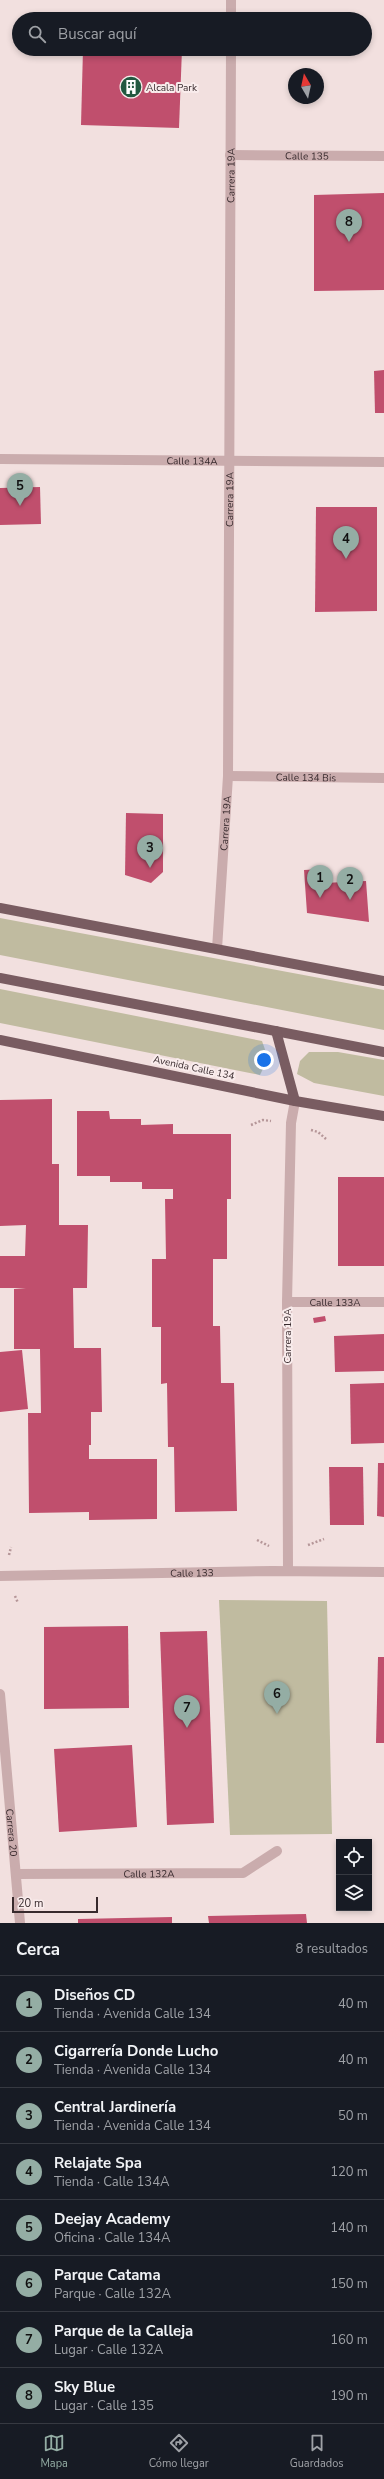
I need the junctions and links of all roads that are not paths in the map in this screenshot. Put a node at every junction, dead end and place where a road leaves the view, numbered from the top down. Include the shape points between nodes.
1 (231, 0) edge
2 (231, 12) edge
3 (231, 56) edge
4 (230, 155) junction
5 (384, 156) edge
6 (0, 459) edge
7 (229, 460) junction
8 (384, 462) edge
9 (228, 776) junction
10 (384, 778) edge
11 (0, 908) edge
12 (217, 949) junction
13 (0, 978) edge
14 (384, 981) edge
15 (276, 1031) junction
16 (0, 1040) edge
17 (384, 1052) edge
18 (295, 1101) junction
19 (384, 1116) edge
20 (287, 1302) junction
21 (384, 1302) edge
22 (288, 1571) junction
23 (384, 1572) edge
24 (0, 1576) edge
25 (0, 1694) edge
26 (277, 1851) dead end
27 (16, 1874) junction
28 (20, 1923) edge

1 - 2 street
3 - 4 street, Carrera 19A
4 - 5 street, Calle 135
4 - 7 street, Carrera 19A
6 - 7 street, Calle 134A
7 - 8 street, Calle 134A
7 - 9 street, Carrera 19A
9 - 10 street, Calle 134 Bis
9 - 12 street, Carrera 19A
11 - 12 main road
12 - 14 main road
13 - 15 main road
15 - 17 main road
15 - 18 main road
16 - 18 main road, Avenida Calle 134
18 - 19 main road, Avenida Calle 134
18 - 20 street, Carrera 19A via 291,1123
20 - 21 street, Calle 133A
20 - 22 street, Carrera 19A
22 - 23 street, Calle 133
22 - 24 street, Calle 133
25 - 27 street, Carrera 20
26 - 27 street, Calle 132A via 243,1873
27 - 28 street, Carrera 20

